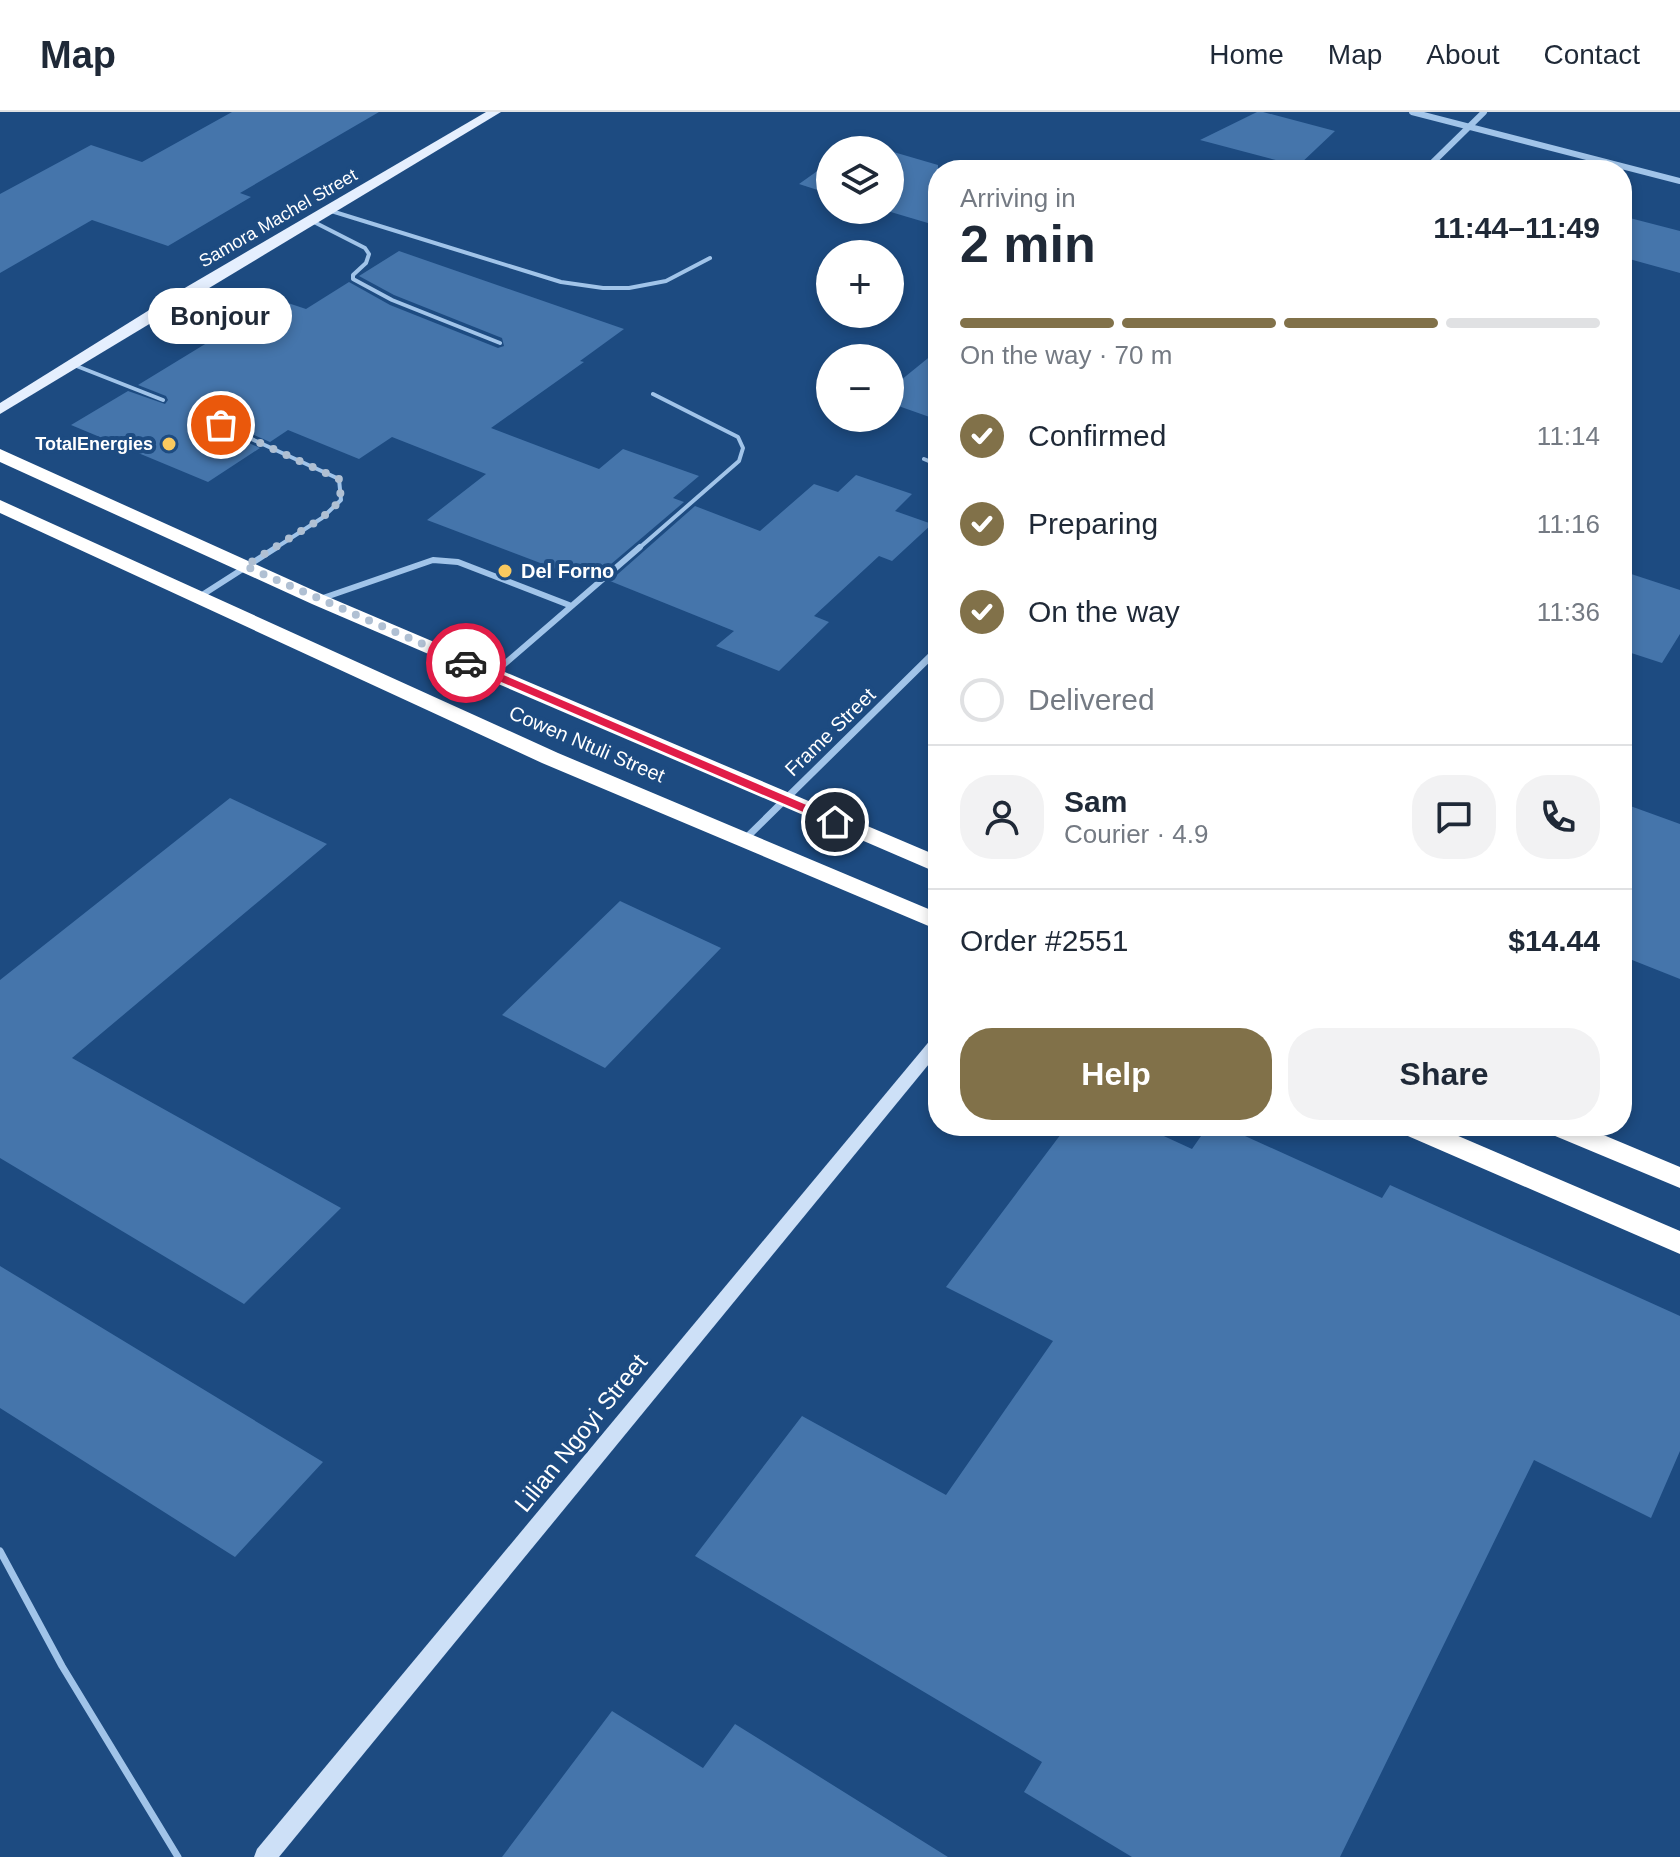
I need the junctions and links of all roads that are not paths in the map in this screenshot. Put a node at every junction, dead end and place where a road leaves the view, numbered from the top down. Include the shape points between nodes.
1 (495, 112) edge
2 (1412, 112) edge
3 (1484, 112) edge
4 (1469, 127) junction
5 (1435, 160) edge
6 (1598, 160) edge
7 (1632, 169) edge
8 (1680, 181) edge
9 (328, 210) junction
10 (310, 220) junction
11 (710, 258) dead end
12 (500, 343) dead end
13 (72, 364) junction
14 (653, 394) dead end
15 (163, 400) dead end
16 (0, 409) edge
17 (221, 425) dead end
18 (0, 455) edge
19 (924, 459) dead end
20 (928, 461) edge
21 (0, 506) edge
22 (245, 566) junction
23 (199, 597) junction
24 (319, 600) junction
25 (569, 605) junction
26 (928, 659) edge
27 (492, 674) junction
28 (783, 800) junction
29 (745, 839) junction
30 (928, 861) edge
31 (928, 918) edge
32 (928, 1054) edge
33 (1433, 1136) edge
34 (1581, 1136) edge
35 (1680, 1178) edge
36 (1680, 1243) edge
37 (0, 1551) edge
38 (178, 1857) edge
39 (265, 1857) edge

1 - 9 main road, Samora Machel Street
2 - 4 street
3 - 4 street
4 - 5 street
4 - 6 street
7 - 8 street
9 - 10 main road, Samora Machel Street
9 - 11 lane via 561,282 603,288 666,281
10 - 12 lane via 365,248 366,263 353,279
10 - 13 main road, Samora Machel Street
13 - 15 lane
13 - 16 main road, Samora Machel Street
14 - 25 lane via 738,437 743,448 739,461
17 - 22 lane via 339,479 341,500 322,518
18 - 22 highway, Cowen Ntuli Street
19 - 20 lane
21 - 23 highway, Cowen Ntuli Street
22 - 23 lane
22 - 24 highway, Cowen Ntuli Street
23 - 29 highway, Cowen Ntuli Street via 550,758
24 - 25 lane via 433,560 458,562
24 - 27 highway, Cowen Ntuli Street
25 - 27 lane
26 - 28 street, Frame Street
27 - 28 highway, Cowen Ntuli Street
28 - 29 street, Frame Street
28 - 30 highway, Cowen Ntuli Street
29 - 31 highway, Cowen Ntuli Street
32 - 39 main road, Lilian Ngoyi Street
33 - 36 highway
34 - 35 highway
37 - 38 lane via 62,1666

